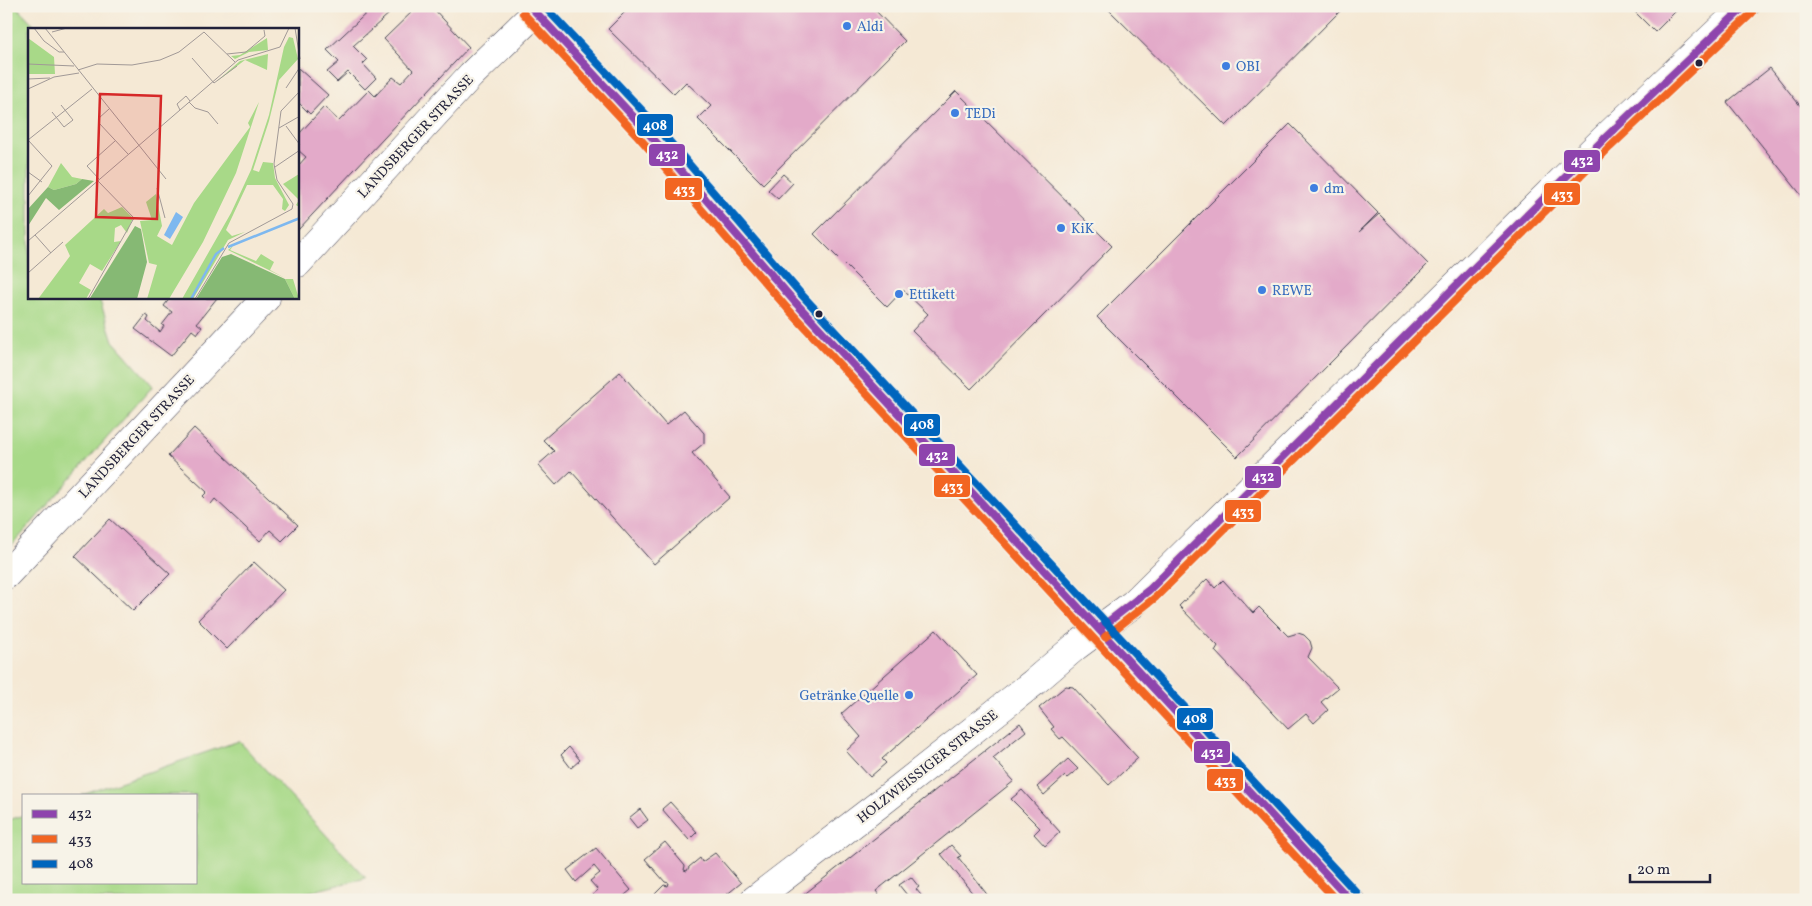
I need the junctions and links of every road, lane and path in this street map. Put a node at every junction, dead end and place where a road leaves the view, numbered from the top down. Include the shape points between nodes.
1 (1745, 6) edge
2 (533, 9) edge
3 (299, 263) edge
4 (265, 299) edge
5 (6, 575) edge
6 (1099, 629) junction
7 (754, 900) edge
8 (1350, 900) edge

1 - 6 street, HOLZWEISSIGER STRASSE via 1602,140 1149,590
2 - 3 street, LANDSBERGER STRASSE
2 - 6 street via 643,127 800,307
4 - 5 street, LANDSBERGER STRASSE
6 - 7 street, HOLZWEISSIGER STRASSE
6 - 8 street

